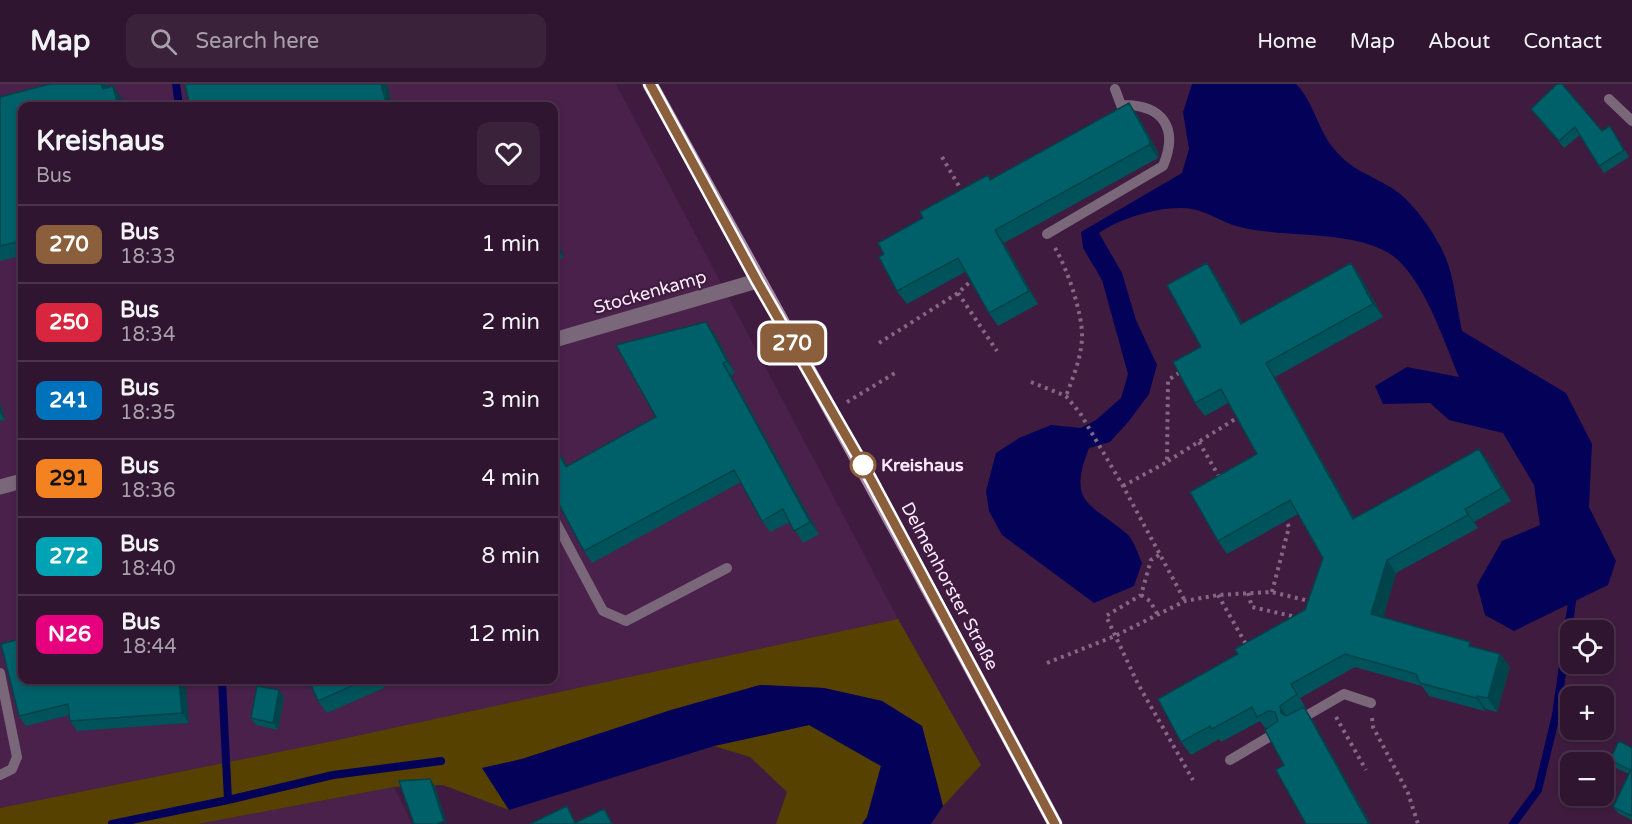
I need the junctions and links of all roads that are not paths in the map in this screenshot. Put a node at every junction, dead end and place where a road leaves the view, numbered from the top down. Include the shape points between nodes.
1 (650, 84) edge
2 (1115, 89) dead end
3 (1609, 99) dead end
4 (1632, 121) edge
5 (1047, 234) road end
6 (757, 281) junction
7 (558, 339) edge
8 (18, 482) edge
9 (0, 487) edge
10 (558, 526) edge
11 (727, 568) dead end
12 (0, 673) edge
13 (1371, 703) road end
14 (1296, 722) edge
15 (1280, 730) edge
16 (1230, 760) dead end
17 (0, 775) edge
18 (1055, 824) edge

1 - 6 main road, Delmenhorster Straße
2 - 5 lane via 1121,105 1140,104 1162,118 1170,149 1162,166
3 - 4 lane
6 - 7 street, Stockenkamp
6 - 18 main road, Delmenhorster Straße via 869,476
8 - 9 street
10 - 11 lane via 603,610 626,621
12 - 17 lane via 17,757 12,769
13 - 14 lane via 1344,694
15 - 16 lane

